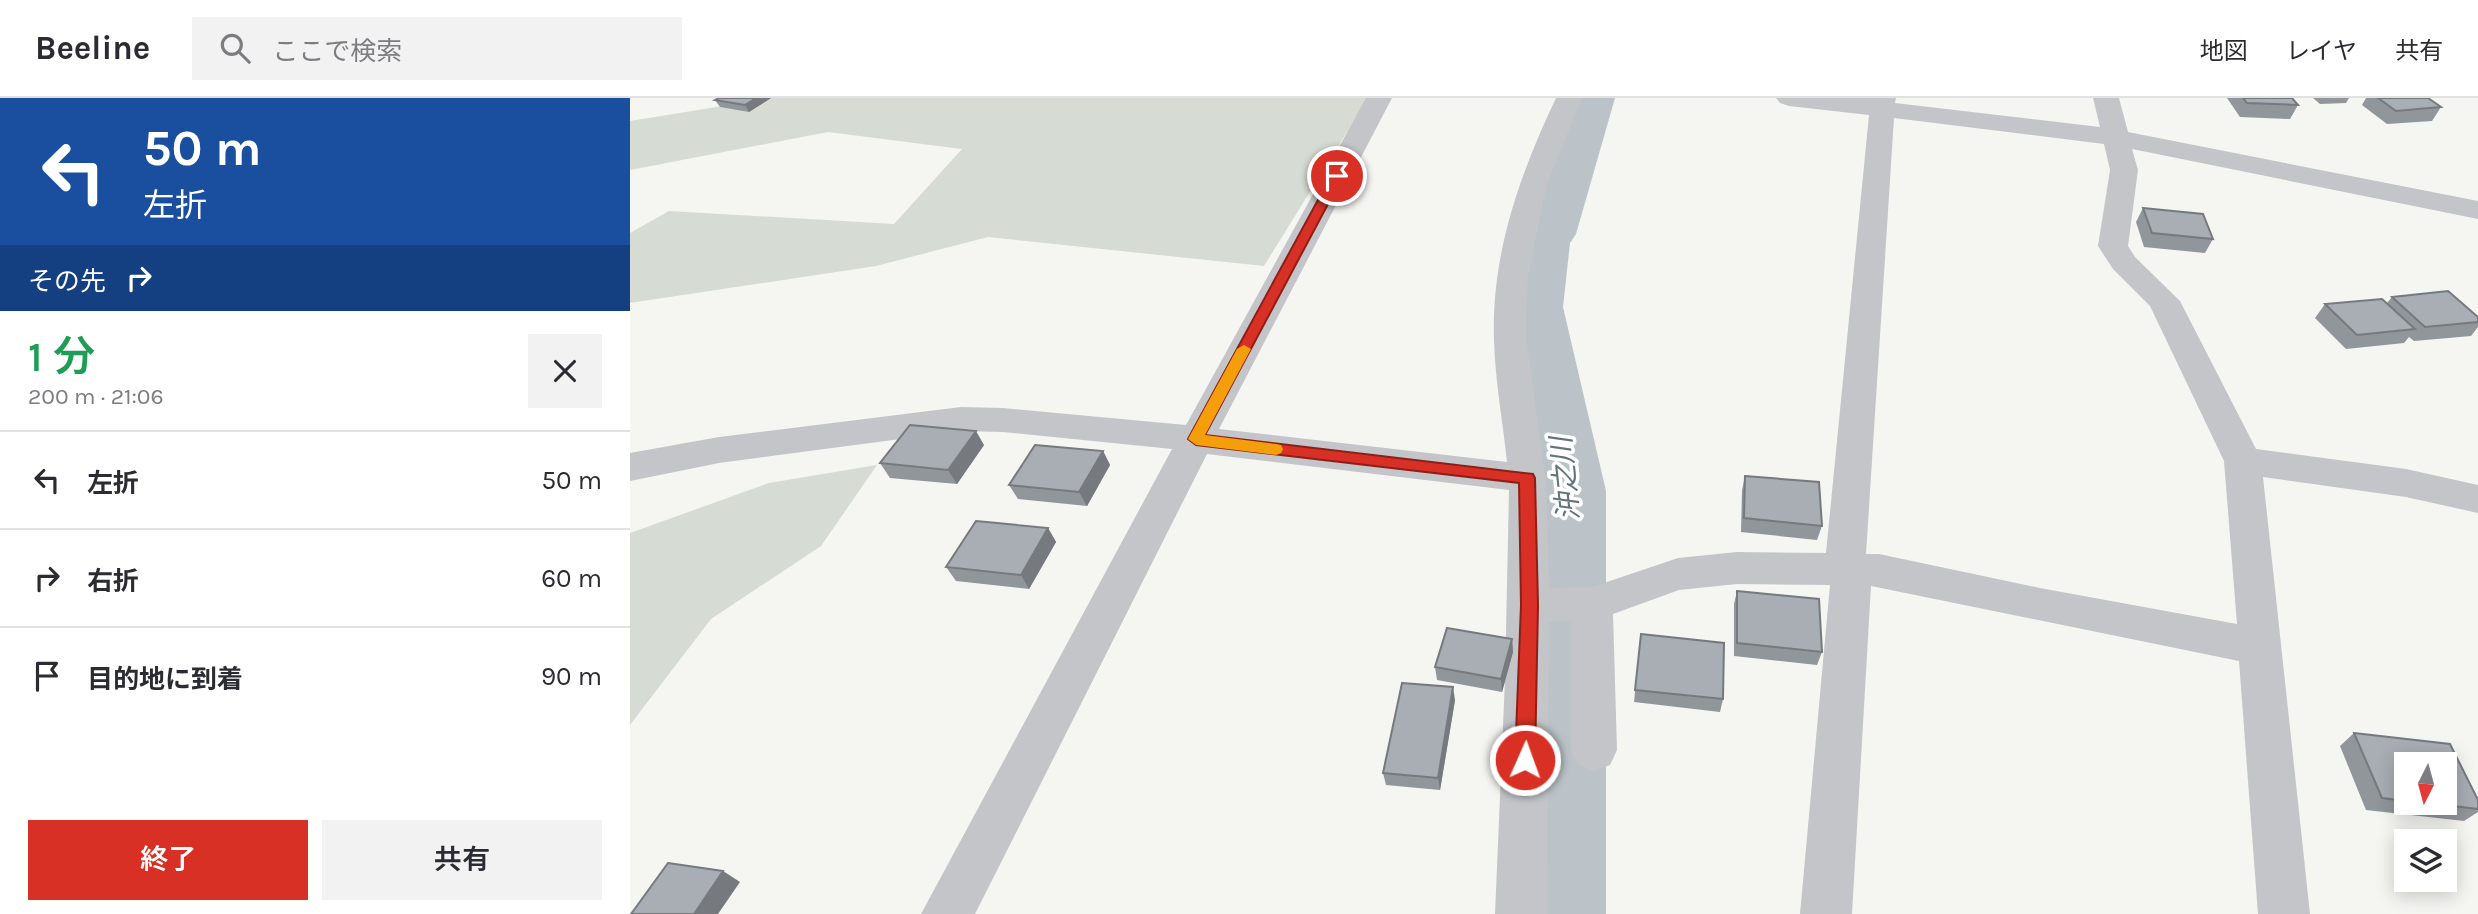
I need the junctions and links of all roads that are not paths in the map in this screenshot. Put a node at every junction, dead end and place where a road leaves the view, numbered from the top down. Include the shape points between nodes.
1 (1379, 98) edge
2 (1569, 98) edge
3 (1789, 98) edge
4 (2106, 98) edge
5 (1882, 103) edge
6 (2114, 136) junction
7 (2478, 210) edge
8 (1196, 439) junction
9 (2243, 461) junction
10 (630, 467) edge
11 (1527, 478) junction
12 (2478, 499) edge
13 (1849, 571) junction
14 (1592, 604) junction
15 (1529, 605) junction
16 (2260, 647) junction
17 (1594, 750) dead end
18 (947, 914) edge
19 (1521, 914) edge
20 (1826, 914) edge
21 (2284, 914) edge

1 - 8 street
2 - 11 street via 1528,202 1511,287 1510,338
3 - 5 street
4 - 6 street
5 - 6 street
5 - 13 street via 1846,550
6 - 7 street
6 - 9 street via 2124,170 2113,246 2164,302
8 - 10 street via 961,419 719,450
8 - 11 street
8 - 18 street
9 - 12 street via 2406,483
9 - 16 street
11 - 15 street
13 - 14 street via 1737,568 1678,574
13 - 16 street via 1879,570
13 - 20 street
14 - 15 street
14 - 17 street
15 - 19 street
16 - 21 street

